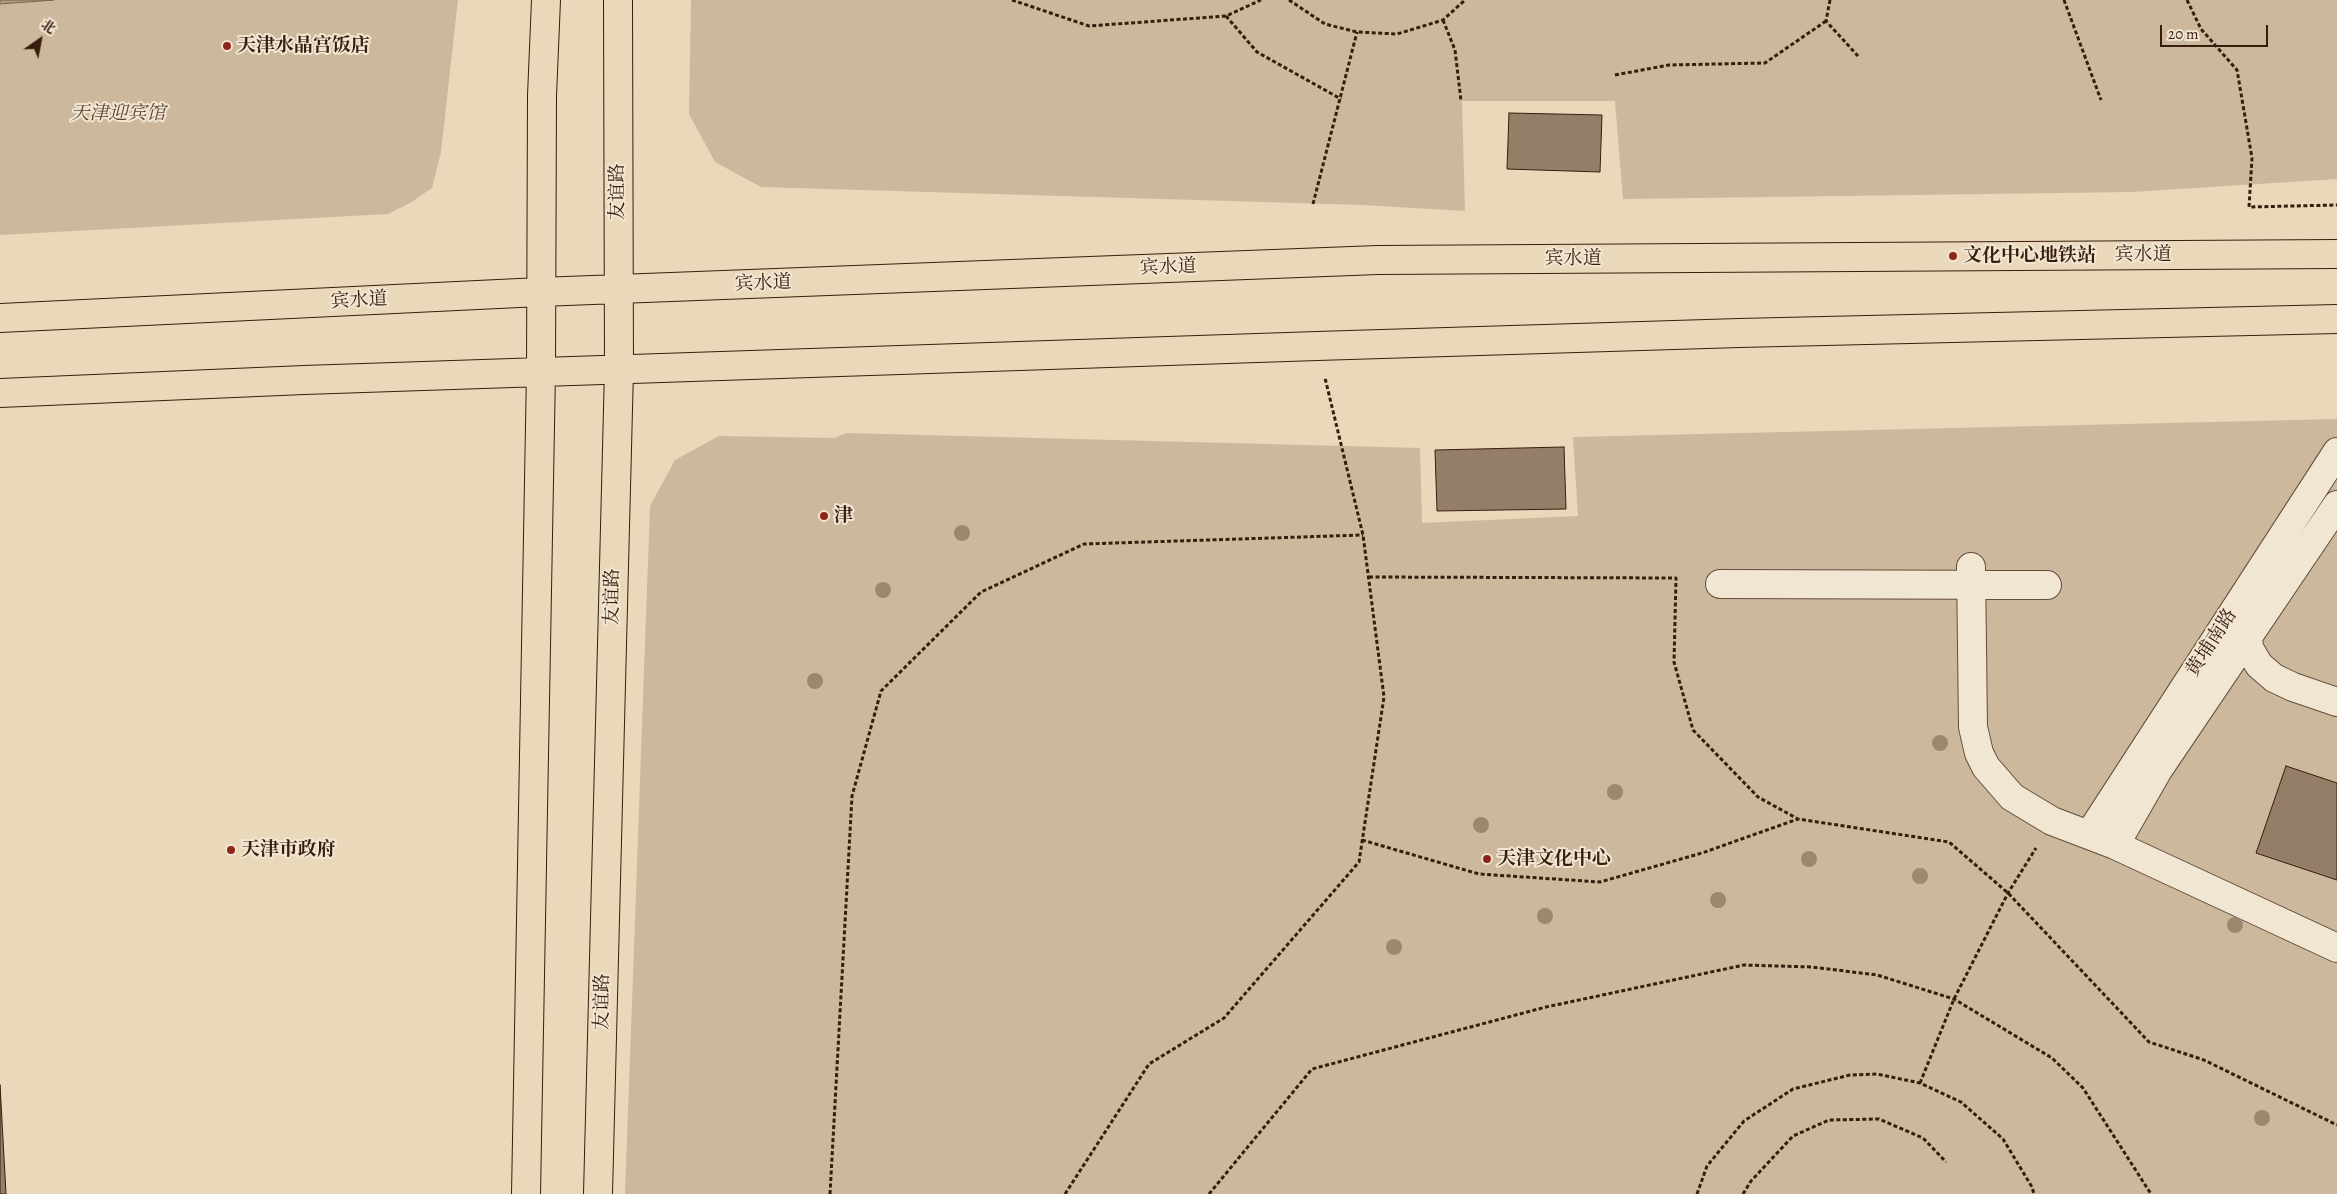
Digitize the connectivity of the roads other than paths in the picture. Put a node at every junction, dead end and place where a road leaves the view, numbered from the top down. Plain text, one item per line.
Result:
1 (546, 0) edge
2 (618, 0) edge
3 (2337, 254) edge
4 (619, 289) junction
5 (540, 292) junction
6 (0, 318) edge
7 (2337, 320) edge
8 (618, 370) junction
9 (541, 371) junction
10 (0, 393) edge
11 (2337, 452) edge
12 (2337, 505) edge
13 (2261, 566) junction
14 (1721, 575) dead end
15 (1981, 576) junction
16 (2046, 576) dead end
17 (2248, 636) junction
18 (2337, 702) edge
19 (2092, 828) junction
20 (2119, 839) junction
21 (2337, 933) edge
22 (2337, 948) edge
23 (526, 1194) edge
24 (598, 1194) edge

1 - 5 main road
2 - 4 main road, 友谊路
3 - 4 main road, 宾水道
4 - 5 main road, 宾水道
4 - 8 main road, 友谊路
5 - 6 main road, 宾水道
5 - 9 main road
7 - 8 main road
8 - 9 main road
8 - 24 main road, 友谊路
9 - 10 main road
9 - 23 main road
11 - 13 street, 黄埔南路
12 - 17 street, 黄埔南路
13 - 17 street
13 - 19 street, 黄埔南路
14 - 15 street
15 - 16 street
15 - 19 street
15 - 19 street
17 - 18 street
17 - 20 street, 黄埔南路
19 - 20 street
20 - 21 street
20 - 22 street

